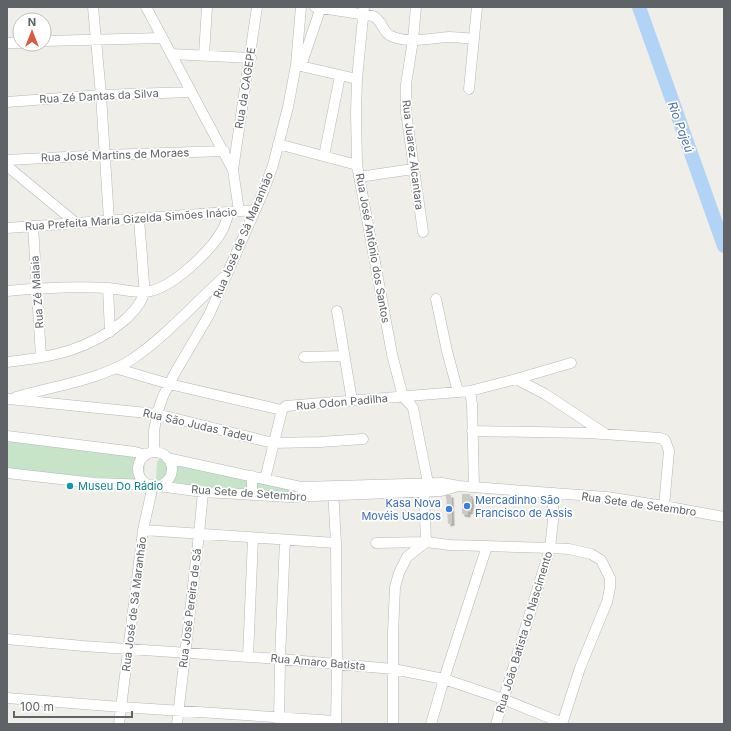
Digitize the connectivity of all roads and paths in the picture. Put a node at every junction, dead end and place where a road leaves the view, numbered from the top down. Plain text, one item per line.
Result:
1 (93, 7) edge
2 (146, 7) edge
3 (207, 7) edge
4 (257, 7) edge
5 (301, 7) edge
6 (319, 7) edge
7 (416, 7) edge
8 (477, 7) edge
9 (364, 11) edge
10 (162, 38) junction
11 (474, 39) junction
12 (96, 40) junction
13 (413, 40) junction
14 (52, 42) edge
15 (171, 54) junction
16 (204, 55) junction
17 (251, 58) junction
18 (299, 65) junction
19 (340, 76) junction
20 (357, 79) junction
21 (469, 89) dead end
22 (191, 92) junction
23 (101, 95) junction
24 (7, 102) edge
25 (278, 144) junction
26 (224, 151) junction
27 (104, 155) junction
28 (324, 156) junction
29 (7, 160) edge
30 (358, 165) junction
31 (7, 166) edge
32 (413, 169) junction
33 (233, 170) junction
34 (359, 177) junction
35 (255, 210) junction
36 (234, 211) junction
37 (139, 218) junction
38 (108, 220) junction
39 (76, 222) junction
40 (33, 226) junction
41 (7, 228) edge
42 (423, 232) dead end
43 (227, 274) junction
44 (36, 288) junction
45 (108, 288) junction
46 (7, 291) edge
47 (144, 292) junction
48 (436, 299) dead end
49 (337, 311) dead end
50 (110, 332) junction
51 (304, 356) dead end
52 (344, 356) junction
53 (41, 357) junction
54 (7, 362) edge
55 (571, 363) dead end
56 (115, 368) junction
57 (516, 379) junction
58 (169, 384) junction
59 (470, 391) junction
60 (458, 392) junction
61 (403, 397) junction
62 (8, 399) edge
63 (352, 401) junction
64 (282, 410) junction
65 (157, 414) junction
66 (472, 431) junction
67 (604, 433) junction
68 (7, 436) edge
69 (363, 439) dead end
70 (273, 443) junction
71 (150, 454) junction
72 (167, 458) junction
73 (7, 473) edge
74 (252, 476) junction
75 (265, 479) junction
76 (153, 485) junction
77 (426, 487) junction
78 (474, 487) junction
79 (333, 491) junction
80 (203, 492) junction
81 (306, 492) junction
82 (553, 493) junction
83 (252, 495) junction
84 (664, 506) junction
85 (724, 517) edge
86 (143, 530) junction
87 (199, 534) junction
88 (253, 538) junction
89 (285, 540) junction
90 (336, 542) junction
91 (426, 542) junction
92 (376, 543) dead end
93 (487, 546) junction
94 (550, 548) junction
95 (7, 639) edge
96 (128, 649) junction
97 (185, 653) junction
98 (248, 657) junction
99 (280, 659) junction
100 (337, 664) junction
101 (393, 669) junction
102 (444, 679) junction
103 (7, 698) edge
104 (503, 699) junction
105 (121, 707) junction
106 (178, 710) junction
107 (279, 720) edge
108 (336, 723) edge
109 (562, 723) edge
110 (119, 724) edge
111 (177, 724) edge
112 (393, 724) edge
113 (430, 724) edge
114 (496, 724) edge

1 - 12 street
2 - 10 street
3 - 16 street
4 - 17 street, Rua da CAGEPE
5 - 18 street, Rua José de Sá Maranhão
6 - 9 street
6 - 18 street
7 - 13 street, Rua Juarez Alcantara
8 - 11 street
9 - 13 street
9 - 20 street, Rua José Antônio dos Santos
10 - 12 street
10 - 15 street
11 - 13 street
11 - 21 street
12 - 14 street
12 - 23 street
13 - 32 street, Rua Juarez Alcantara
15 - 16 street
15 - 22 street
16 - 17 street
17 - 33 street, Rua da CAGEPE
18 - 19 street
18 - 25 street, Rua José de Sá Maranhão
19 - 20 street
19 - 28 street
20 - 30 street, Rua José Antônio dos Santos
22 - 23 street, Rua Zé Dantas da Silva
22 - 26 street
23 - 24 street, Rua Zé Dantas da Silva
23 - 27 street
25 - 28 street
25 - 35 street, Rua José de Sá Maranhão
26 - 27 street, Rua José Martins de Moraes
26 - 33 street
27 - 29 street, Rua José Martins de Moraes
27 - 38 street
28 - 30 street
30 - 34 street, Rua José Antônio dos Santos
31 - 39 street
32 - 34 street
32 - 42 street, Rua Juarez Alcantara
33 - 36 street
34 - 61 street, Rua José Antônio dos Santos
35 - 36 street, Rua Prefeita Maria Gizelda Simões Inácio
35 - 43 street, Rua José de Sá Maranhão
36 - 37 street, Rua Prefeita Maria Gizelda Simões Inácio
36 - 47 street
37 - 38 street, Rua Prefeita Maria Gizelda Simões Inácio
37 - 47 street
38 - 39 street, Rua Prefeita Maria Gizelda Simões Inácio
39 - 40 street, Rua Prefeita Maria Gizelda Simões Inácio
40 - 41 street, Rua Prefeita Maria Gizelda Simões Inácio
40 - 44 street, Rua Zé Malaia
43 - 56 street
43 - 58 street, Rua José de Sá Maranhão
44 - 45 street
44 - 46 street
44 - 53 street, Rua Zé Malaia
45 - 47 street
45 - 50 street
47 - 50 street
48 - 60 street
49 - 52 street
50 - 53 street
51 - 52 street
52 - 63 street
53 - 54 street
55 - 57 street, Rua Odon Padilha
56 - 58 street, Rua Odon Padilha
56 - 62 street
57 - 59 street, Rua Odon Padilha
57 - 67 street
58 - 64 street, Rua Odon Padilha
58 - 65 street, Rua José de Sá Maranhão
59 - 60 street, Rua Odon Padilha
59 - 66 street
60 - 61 street, Rua Odon Padilha
61 - 63 street, Rua Odon Padilha
61 - 77 street, Rua José Antônio dos Santos
62 - 65 street, Rua São Judas Tadeu
63 - 64 street, Rua Odon Padilha
64 - 70 street
65 - 70 street, Rua São Judas Tadeu
65 - 71 street, Rua José de Sá Maranhão
66 - 67 street
66 - 78 street
67 - 84 street
68 - 71 street
69 - 70 street, Rua São Judas Tadeu
70 - 75 street
71 - 72 street
71 - 76 street
72 - 74 street, Rua Sete de Setembro
72 - 76 street
73 - 76 street, Rua Sete de Setembro
74 - 75 street, Rua Sete de Setembro
74 - 83 street
75 - 81 street, Rua Sete de Setembro
76 - 80 street, Rua Sete de Setembro
76 - 86 street, Rua José de Sá Maranhão
77 - 78 street, Rua Sete de Setembro
77 - 79 street, Rua Sete de Setembro
77 - 91 street, Rua José Antônio dos Santos
78 - 82 street, Rua Sete de Setembro
79 - 81 street, Rua Sete de Setembro
79 - 90 street
80 - 83 street, Rua Sete de Setembro
80 - 87 street, Rua José Pereira de Sá
81 - 83 street, Rua Sete de Setembro
82 - 84 street, Rua Sete de Setembro
82 - 94 street, Rua João Batista do Nascimento
84 - 85 street, Rua Sete de Setembro
86 - 87 street
86 - 96 street, Rua José de Sá Maranhão
87 - 88 street
87 - 97 street, Rua José Pereira de Sá
88 - 89 street
88 - 98 street
89 - 90 street
89 - 99 street
90 - 100 street
91 - 92 street
91 - 93 street
91 - 101 street
93 - 94 street
93 - 102 street
94 - 104 street, Rua João Batista do Nascimento
94 - 109 street
95 - 96 street, Rua Amaro Batista
96 - 97 street, Rua Amaro Batista
96 - 105 street, Rua José de Sá Maranhão
97 - 98 street, Rua Amaro Batista
97 - 106 street, Rua José Pereira de Sá
98 - 99 street, Rua Amaro Batista
99 - 100 street, Rua Amaro Batista
99 - 107 street
100 - 101 street, Rua Amaro Batista
100 - 108 street
101 - 102 street, Rua Amaro Batista
101 - 112 street
102 - 104 street, Rua Amaro Batista
102 - 113 street
103 - 105 street
104 - 109 street, Rua Amaro Batista
104 - 114 street, Rua João Batista do Nascimento
105 - 106 street
105 - 110 street, Rua José de Sá Maranhão
106 - 107 street
106 - 111 street, Rua José Pereira de Sá
107 - 108 street

